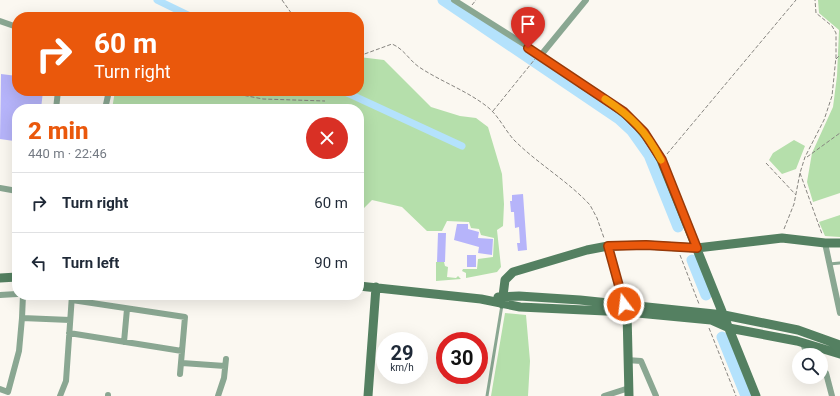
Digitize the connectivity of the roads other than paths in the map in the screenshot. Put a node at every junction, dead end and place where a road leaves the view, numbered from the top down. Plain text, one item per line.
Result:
1 (454, 0) edge
2 (586, 0) edge
3 (0, 21) edge
4 (12, 25) edge
5 (541, 55) junction
6 (580, 82) joint
7 (0, 188) edge
8 (12, 190) edge
9 (825, 243) junction
10 (840, 243) edge
11 (607, 246) junction
12 (697, 248) junction
13 (840, 263) edge
14 (829, 264) junction
15 (12, 277) edge
16 (0, 278) edge
17 (364, 286) edge
18 (376, 287) junction
19 (12, 294) edge
20 (0, 295) edge
21 (23, 300) edge
22 (72, 300) edge
23 (82, 300) edge
24 (503, 300) junction
25 (626, 308) junction
26 (128, 309) junction
27 (840, 313) edge
28 (724, 315) junction
29 (22, 318) junction
30 (70, 320) junction
31 (730, 328) junction
32 (69, 333) junction
33 (124, 342) junction
34 (803, 342) junction
35 (840, 345) edge
36 (805, 348) edge
37 (182, 351) junction
38 (840, 354) edge
39 (226, 359) dead end
40 (627, 360) junction
41 (182, 363) junction
42 (225, 366) junction
43 (180, 374) dead end
44 (828, 381) edge
45 (0, 389) edge
46 (629, 392) edge
47 (60, 396) edge
48 (218, 396) edge
49 (368, 396) edge
50 (487, 396) edge
51 (604, 396) edge
52 (656, 396) edge
53 (756, 396) edge
54 (832, 396) edge

1 - 5 street
2 - 5 street
3 - 4 street
5 - 6 street
6 - 12 street
7 - 8 street
9 - 10 street
9 - 12 street
9 - 14 street
11 - 12 street
11 - 24 street
11 - 25 street
12 - 28 street
13 - 14 lane
14 - 27 street
15 - 16 street
17 - 18 street
18 - 24 street
18 - 49 street
19 - 20 street
21 - 29 street
22 - 30 street
23 - 26 street
24 - 25 street
24 - 50 lane
25 - 28 street
25 - 31 street
25 - 40 street
26 - 33 street
26 - 37 street
28 - 31 street
28 - 35 street
29 - 30 street
29 - 45 street
30 - 32 street
31 - 34 street
31 - 53 street
32 - 33 street
32 - 47 street
33 - 37 street
34 - 36 street
34 - 38 street
37 - 41 street
39 - 42 street
40 - 46 street
40 - 52 street
41 - 42 street
41 - 43 street
42 - 48 street
44 - 54 street
46 - 51 street

